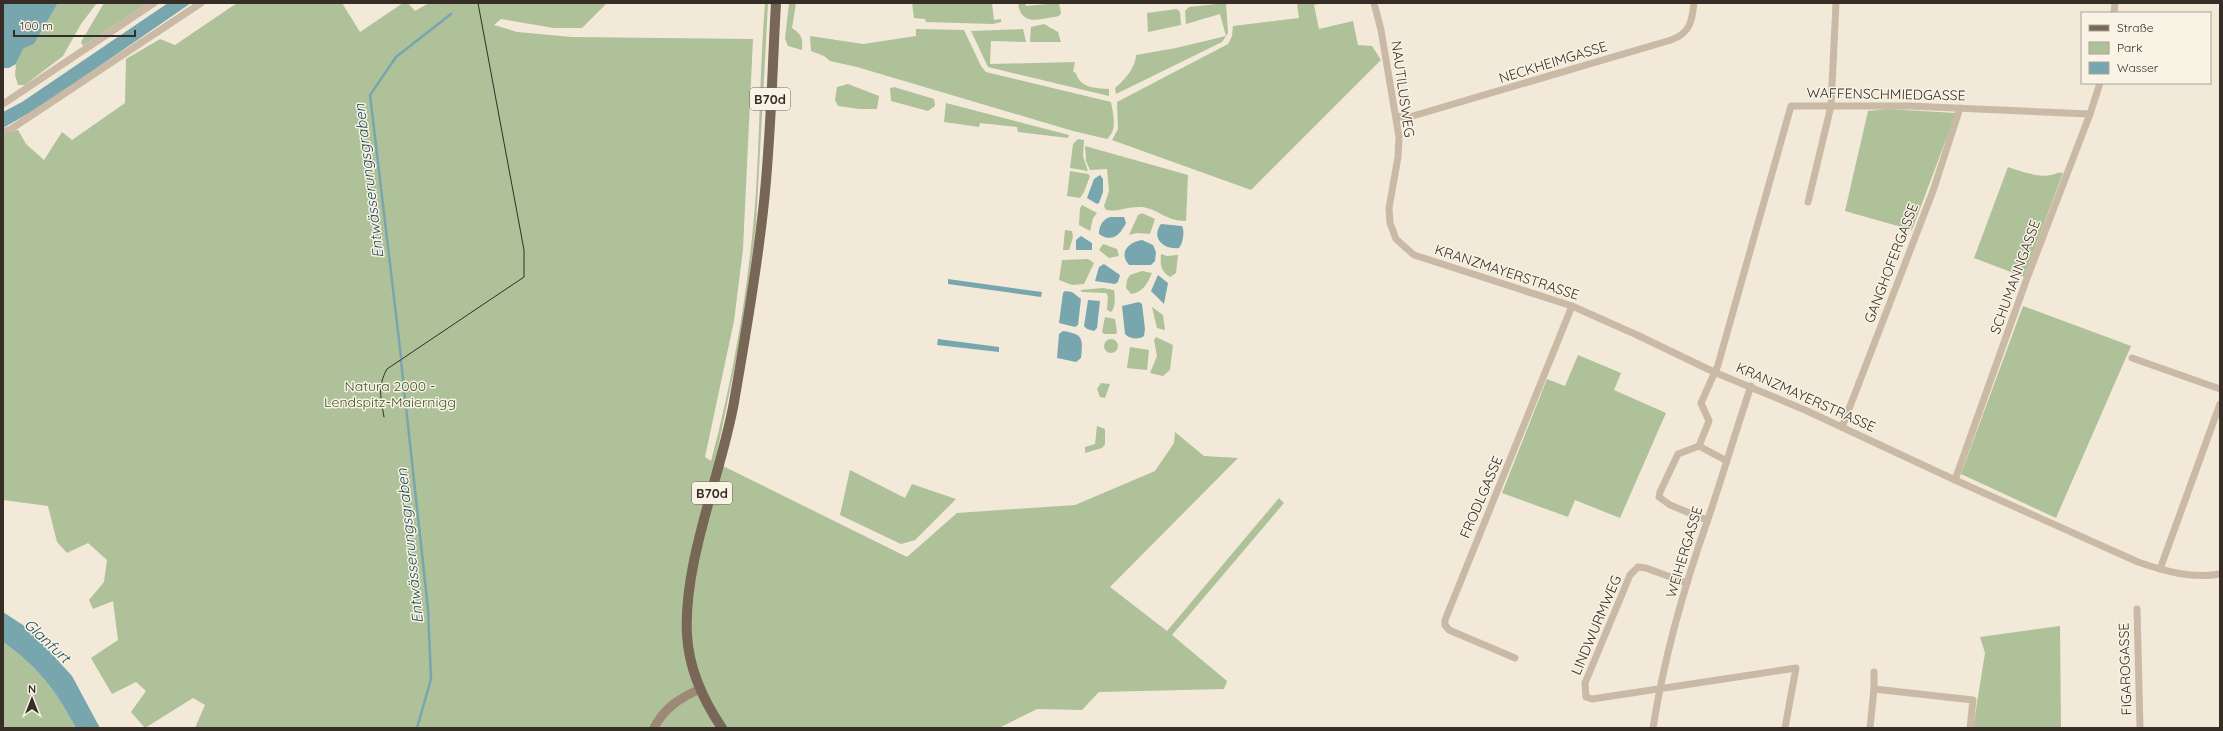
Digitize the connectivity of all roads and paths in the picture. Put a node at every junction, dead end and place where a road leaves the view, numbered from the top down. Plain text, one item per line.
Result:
1 (154, 3) edge
2 (201, 3) edge
3 (776, 3) edge
4 (1374, 3) edge
5 (1694, 3) edge
6 (1836, 3) edge
7 (2100, 84) edge
8 (3, 104) edge
9 (1831, 106) junction
10 (1960, 108) junction
11 (2090, 114) junction
12 (1396, 116) junction
13 (3, 132) edge
14 (1808, 202) dead end
15 (1392, 228) joint
16 (1572, 306) junction
17 (2132, 358) dead end
18 (1714, 372) junction
19 (1751, 386) junction
20 (2220, 389) edge
21 (2220, 404) edge
22 (1842, 427) junction
23 (1699, 446) junction
24 (1725, 460) junction
25 (1955, 480) junction
26 (1708, 520) junction
27 (2160, 569) junction
28 (2220, 574) edge
29 (1686, 583) junction
30 (2137, 609) dead end
31 (1515, 658) dead end
32 (1874, 672) dead end
33 (700, 689) junction
34 (1874, 689) junction
35 (1659, 690) junction
36 (654, 728) edge
37 (722, 728) edge
38 (1653, 728) edge
39 (1785, 728) edge
40 (1870, 728) edge
41 (1970, 728) edge
42 (2140, 728) edge

1 - 8 street
2 - 13 street
3 - 33 main road, B70d
4 - 12 street, NAUTILUSWEG
5 - 12 street, NECKHEIMGASSE
6 - 9 street
7 - 11 street, SCHUMANNGASSE
9 - 10 street, WAFFENSCHMIEDGASSE
9 - 14 street
9 - 18 street, WAFFENSCHMIEDGASSE
10 - 11 street, WAFFENSCHMIEDGASSE
10 - 22 street, GANGHOFERGASSE
11 - 25 street, SCHUMANNGASSE
12 - 15 street, NAUTILUSWEG
15 - 16 street, KRANZMAYERSTRASSE
16 - 18 street, KRANZMAYERSTRASSE
16 - 31 street, FRODLGASSE
17 - 20 street
18 - 19 street, KRANZMAYERSTRASSE
18 - 23 street
19 - 22 street, KRANZMAYERSTRASSE
19 - 24 street, WEIHERGASSE
21 - 27 street
22 - 25 street, KRANZMAYERSTRASSE
23 - 24 street
23 - 26 street
24 - 26 street, WEIHERGASSE
25 - 27 street, KRANZMAYERSTRASSE
26 - 29 street, WEIHERGASSE
27 - 28 street, KRANZMAYERSTRASSE
29 - 35 street, WEIHERGASSE
29 - 35 street, LINDWURMWEG
30 - 42 street, FIGAROGASSE
32 - 34 street
33 - 36 main road
33 - 37 main road, B70d
34 - 40 street
34 - 41 street
35 - 38 street, WEIHERGASSE
35 - 39 street

